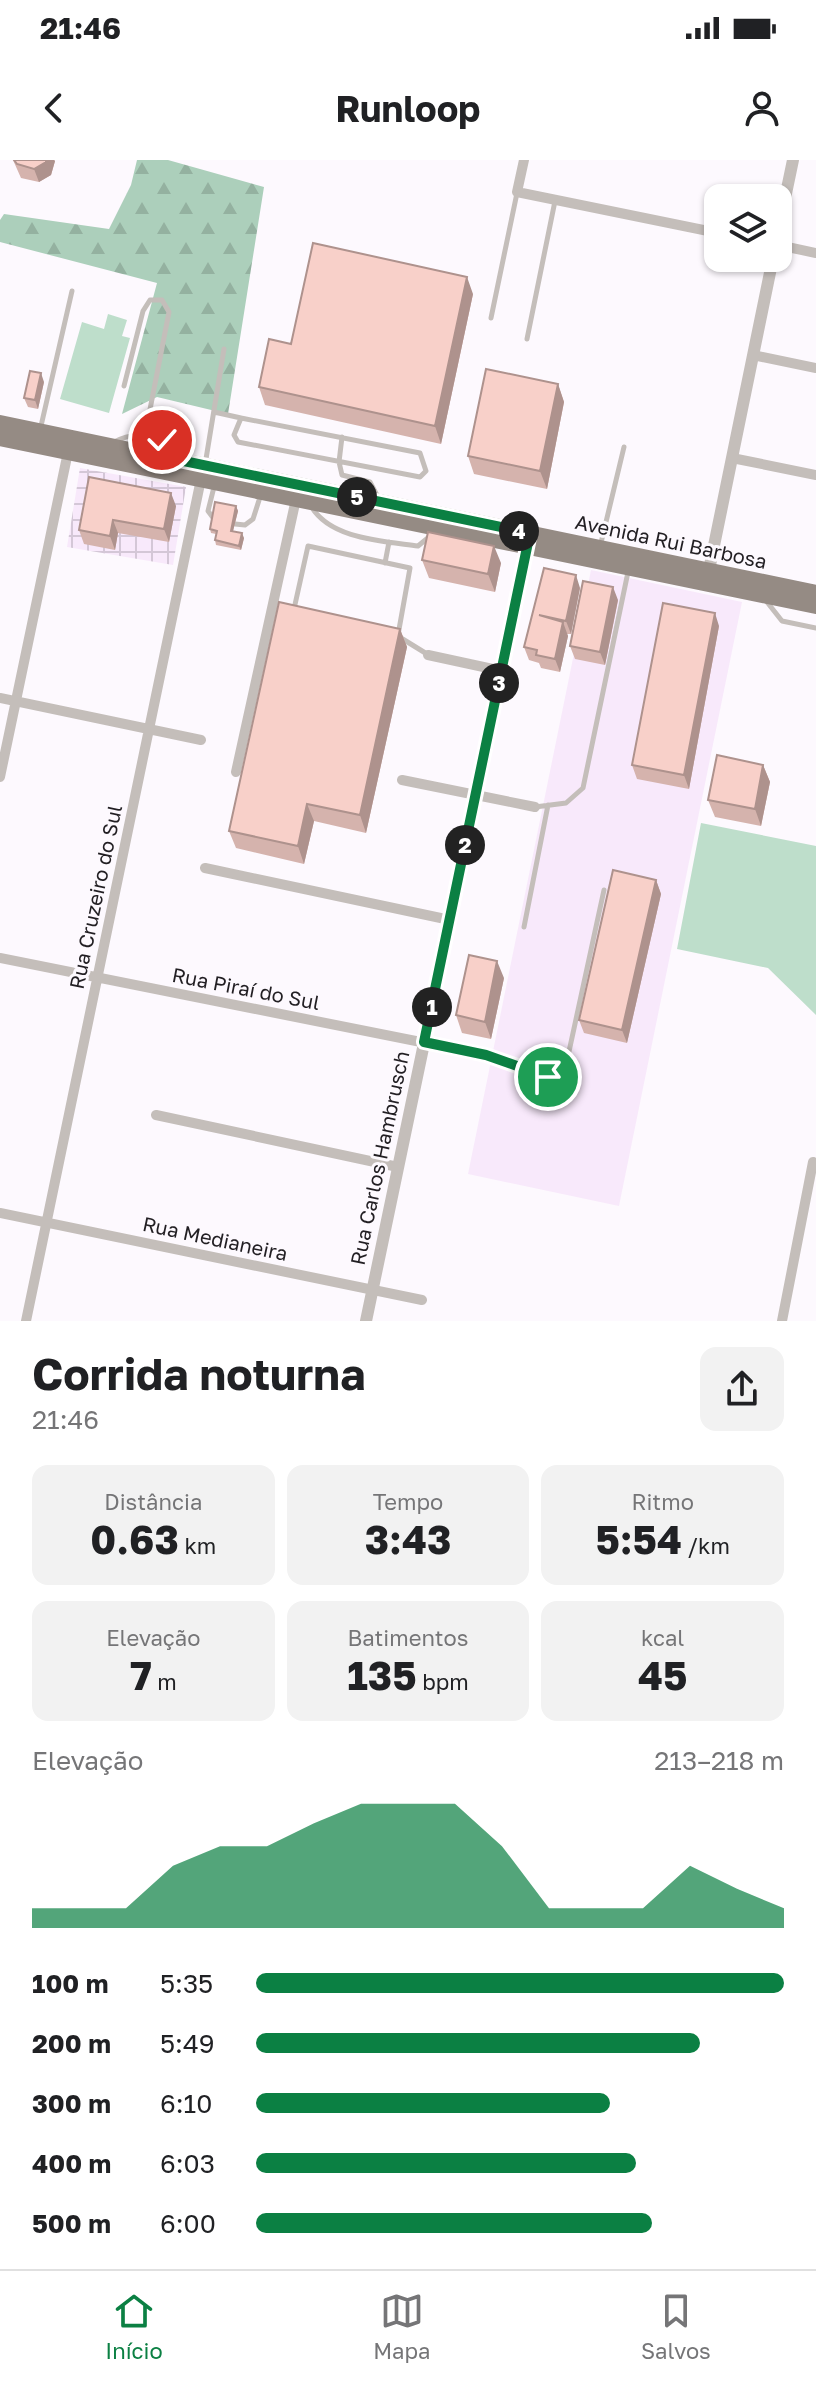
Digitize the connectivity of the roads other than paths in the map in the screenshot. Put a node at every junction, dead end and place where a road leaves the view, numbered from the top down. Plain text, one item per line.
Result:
1 (524, 160) edge
2 (793, 160) edge
3 (788, 184) edge
4 (517, 192) junction
5 (555, 200) junction
6 (704, 230) edge
7 (792, 248) edge
8 (816, 253) edge
9 (770, 272) edge
10 (72, 291) dead end
11 (491, 318) dead end
12 (527, 339) dead end
13 (224, 349) dead end
14 (753, 355) junction
15 (816, 368) edge
16 (124, 386) dead end
17 (214, 412) junction
18 (241, 418) junction
19 (0, 423) edge
20 (39, 431) junction
21 (145, 435) junction
22 (342, 437) junction
23 (0, 438) edge
24 (107, 445) junction
25 (624, 447) dead end
26 (68, 452) junction
27 (732, 458) junction
28 (179, 460) junction
29 (339, 462) junction
30 (816, 475) edge
31 (207, 476) junction
32 (261, 492) junction
33 (302, 500) junction
34 (379, 502) junction
35 (214, 519) edge
36 (235, 524) edge
37 (441, 529) junction
38 (529, 540) junction
39 (389, 542) junction
40 (600, 548) junction
41 (385, 563) junction
42 (629, 567) junction
43 (709, 570) junction
44 (816, 593) edge
45 (762, 595) junction
46 (816, 606) edge
47 (292, 615) edge
48 (816, 628) edge
49 (385, 634) edge
50 (398, 636) junction
51 (428, 655) joint
52 (502, 671) junction
53 (0, 698) edge
54 (16, 701) junction
55 (149, 729) junction
56 (201, 740) dead end
57 (236, 772) dead end
58 (0, 777) edge
59 (402, 780) dead end
60 (476, 795) junction
61 (548, 805) junction
62 (535, 807) joint
63 (205, 868) dead end
64 (604, 890) dead end
65 (450, 920) junction
66 (524, 927) dead end
67 (0, 958) edge
68 (97, 977) junction
69 (424, 1042) junction
70 (486, 1055) joint
71 (156, 1115) dead end
72 (813, 1162) dead end
73 (398, 1167) junction
74 (0, 1213) edge
75 (46, 1222) junction
76 (373, 1290) junction
77 (422, 1300) dead end
78 (26, 1321) edge
79 (366, 1321) edge
80 (782, 1321) edge

1 - 4 street
2 - 3 street
4 - 5 street
4 - 11 lane
5 - 6 street
5 - 12 lane
7 - 8 street
9 - 14 street
10 - 20 lane
13 - 17 lane
14 - 15 street
14 - 27 street
16 - 21 lane
17 - 18 lane
17 - 31 lane
18 - 22 lane
18 - 29 lane
19 - 20 main road, Avenida Rui Barbosa
20 - 24 main road, Avenida Rui Barbosa
21 - 24 lane
21 - 28 lane
22 - 29 lane
22 - 29 lane
23 - 26 main road, Avenida Rui Barbosa
24 - 28 main road, Avenida Rui Barbosa
25 - 40 lane
26 - 31 main road, Avenida Rui Barbosa
26 - 54 street
27 - 30 street
27 - 43 street
28 - 31 main road, Avenida Rui Barbosa
29 - 34 lane
31 - 32 main road, Avenida Rui Barbosa
31 - 34 main road, Avenida Rui Barbosa
31 - 35 lane
31 - 55 street, Rua Cruzeiro do Sul
32 - 33 main road, Avenida Rui Barbosa
32 - 36 lane
33 - 37 main road, Avenida Rui Barbosa
33 - 39 lane
33 - 57 street
34 - 38 main road, Avenida Rui Barbosa
37 - 38 main road, Avenida Rui Barbosa
37 - 39 lane
38 - 40 main road, Avenida Rui Barbosa
38 - 42 main road, Avenida Rui Barbosa
38 - 52 street, Rua Carlos Hambrusch
39 - 41 lane
40 - 43 main road, Avenida Rui Barbosa
41 - 47 lane
41 - 50 lane
42 - 45 main road, Avenida Rui Barbosa
42 - 61 lane
43 - 44 main road, Avenida Rui Barbosa
45 - 46 main road, Avenida Rui Barbosa
45 - 48 lane
49 - 50 lane
50 - 51 lane
51 - 52 street
52 - 60 street, Rua Carlos Hambrusch
53 - 54 street
54 - 55 street
54 - 58 street
55 - 56 street
55 - 68 street, Rua Cruzeiro do Sul
59 - 60 street
60 - 62 street
60 - 65 street, Rua Carlos Hambrusch
61 - 62 lane
61 - 66 lane
63 - 65 street
64 - 70 lane
65 - 69 street, Rua Carlos Hambrusch
67 - 68 street, Rua Piraí do Sul
68 - 69 street, Rua Piraí do Sul
68 - 75 street, Rua Cruzeiro do Sul
69 - 70 street, Rua Piraí do Sul
69 - 73 street, Rua Carlos Hambrusch
71 - 73 street
72 - 80 street
73 - 76 street, Rua Carlos Hambrusch
74 - 75 street, Rua Medianeira
75 - 76 street, Rua Medianeira
75 - 78 street, Rua Cruzeiro do Sul
76 - 77 street, Rua Medianeira
76 - 79 street, Rua Carlos Hambrusch

